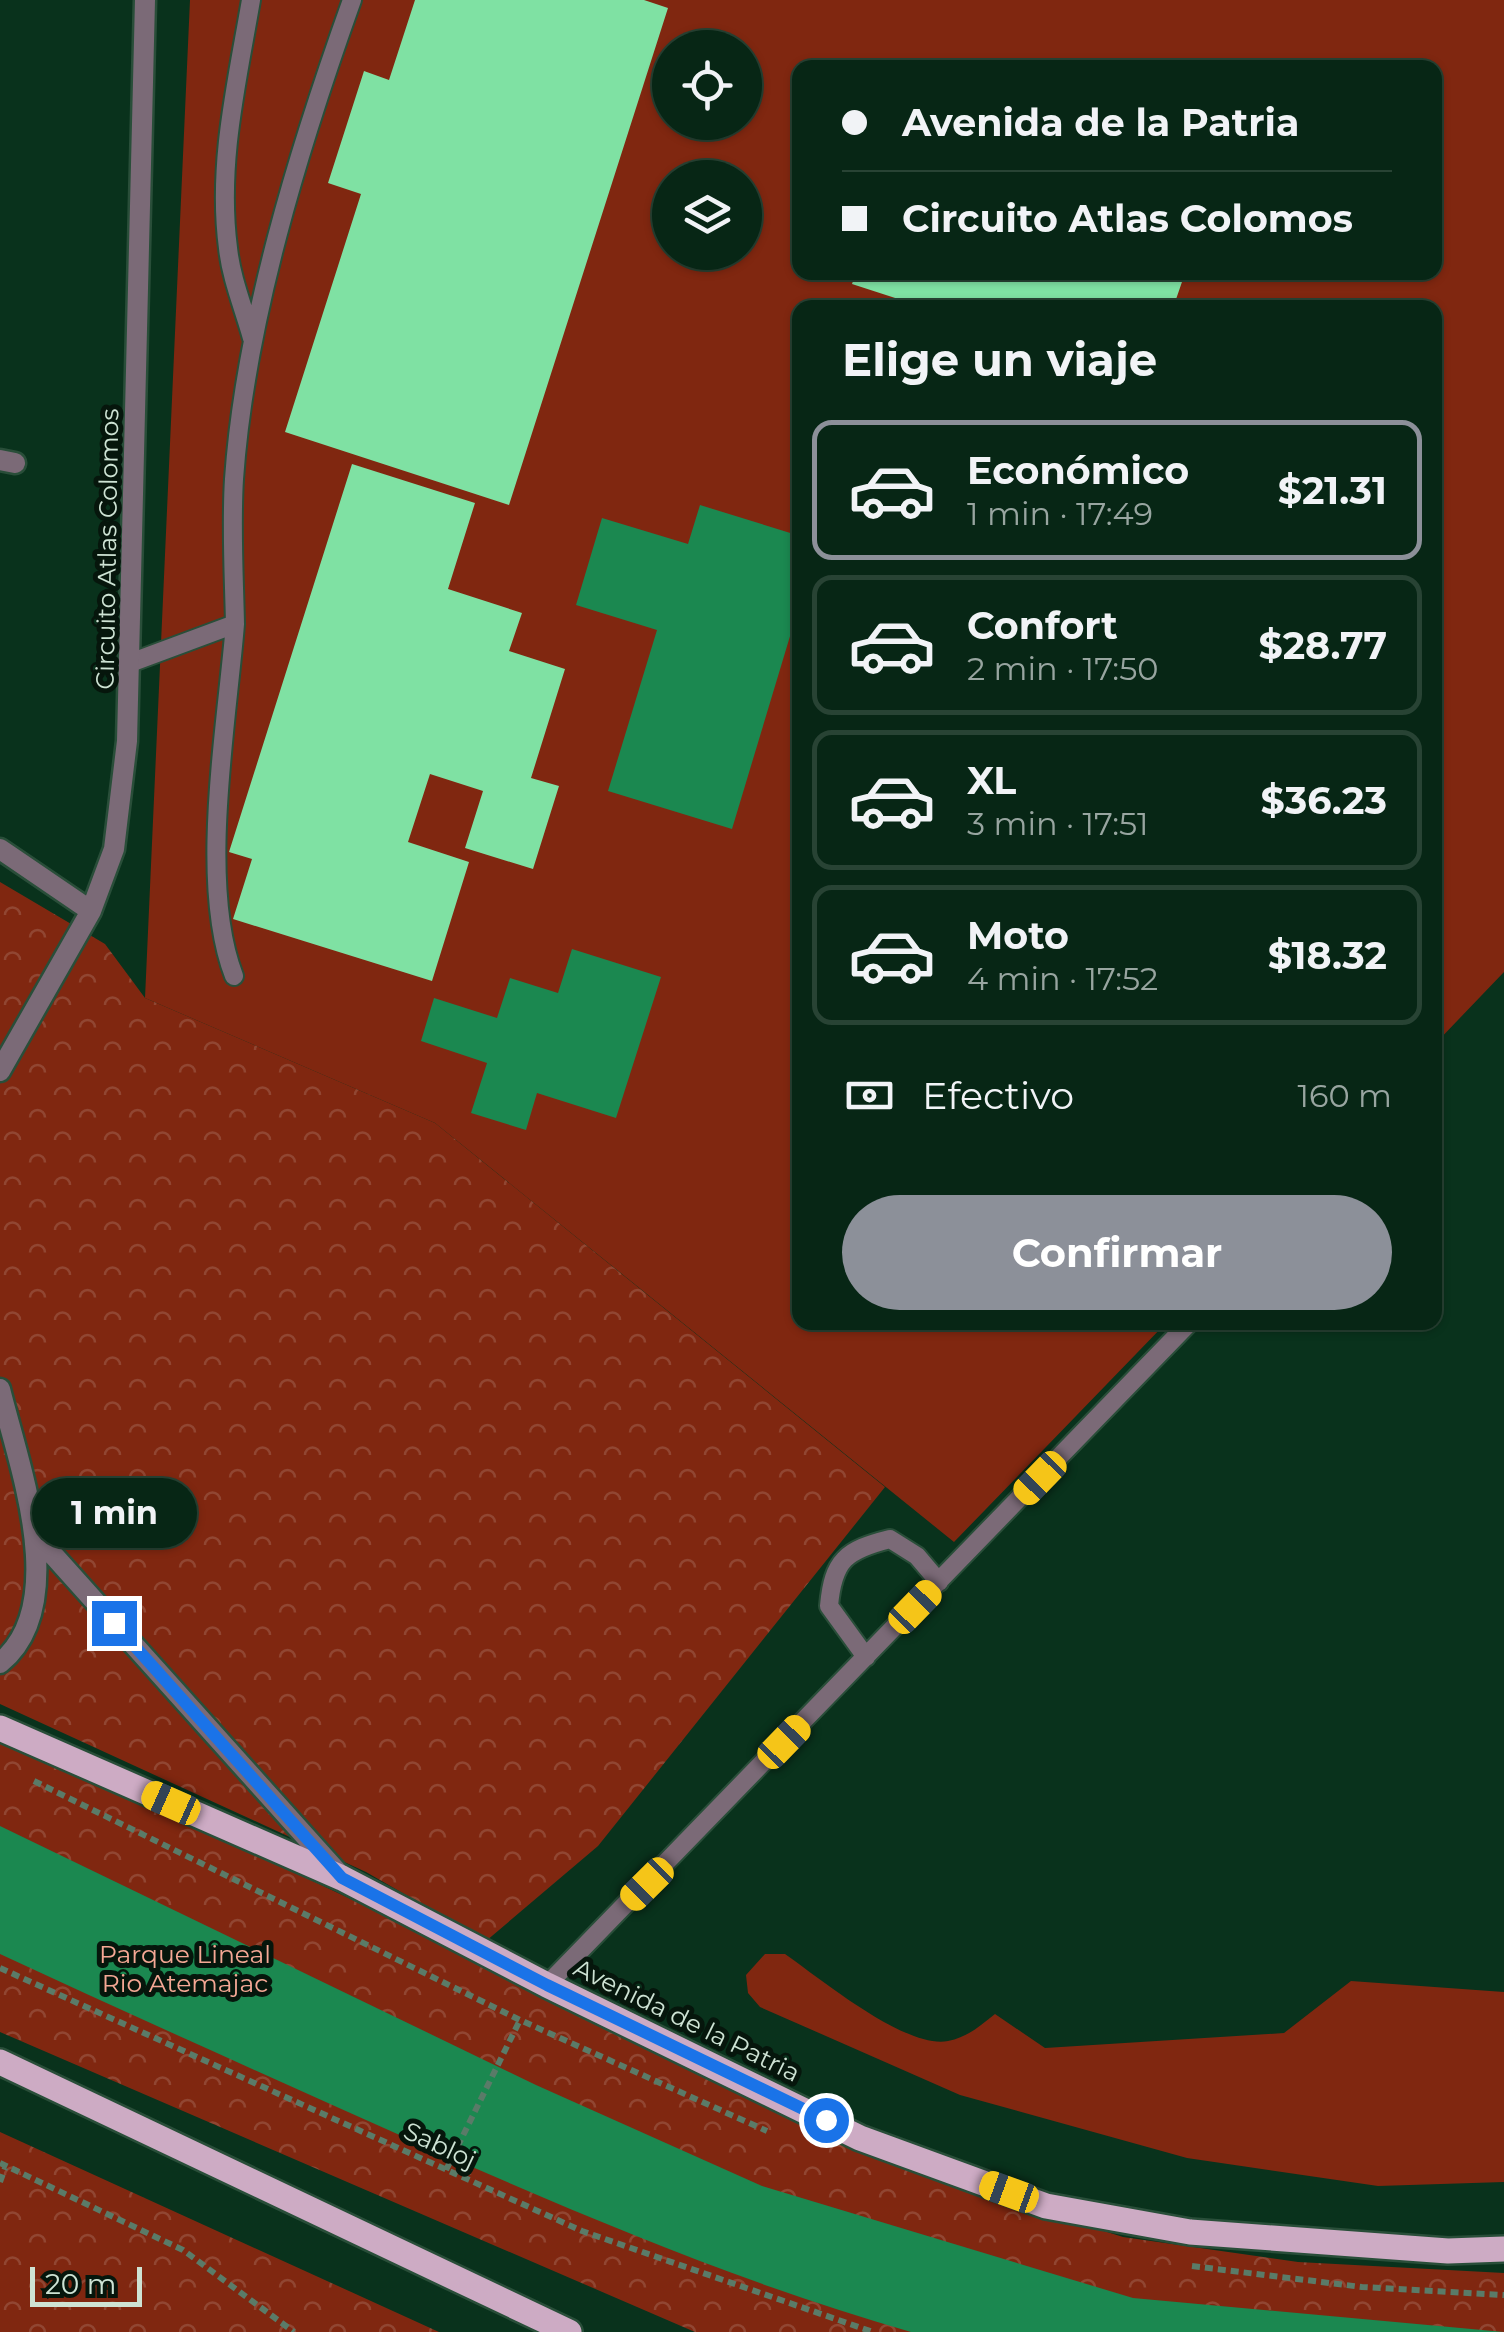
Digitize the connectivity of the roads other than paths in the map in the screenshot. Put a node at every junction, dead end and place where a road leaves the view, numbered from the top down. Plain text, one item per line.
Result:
1 (145, 0) edge
2 (250, 0) edge
3 (352, 0) edge
4 (252, 338) junction
5 (235, 624) junction
6 (130, 664) junction
7 (0, 849) edge
8 (91, 910) junction
9 (234, 976) dead end
10 (0, 1071) edge
11 (1182, 1330) edge
12 (0, 1389) edge
13 (38, 1538) junction
14 (939, 1582) junction
15 (866, 1656) junction
16 (0, 1663) edge
17 (0, 1728) edge
18 (342, 1878) junction
19 (547, 1985) junction
20 (0, 2062) edge
21 (1504, 2250) edge
22 (569, 2332) edge

1 - 6 street, Circuito Atlas Colomos
2 - 4 lane
3 - 4 lane
4 - 5 lane
5 - 6 lane
5 - 9 lane
6 - 8 street, Circuito Atlas Colomos
7 - 8 street
8 - 10 street, Circuito Atlas Colomos
11 - 14 lane
12 - 13 street
13 - 16 street
13 - 18 street
14 - 15 lane
14 - 15 lane
15 - 19 lane
17 - 18 main road, Avenida de la Patria
18 - 19 main road, Avenida de la Patria
19 - 21 main road, Avenida de la Patria
20 - 22 main road

